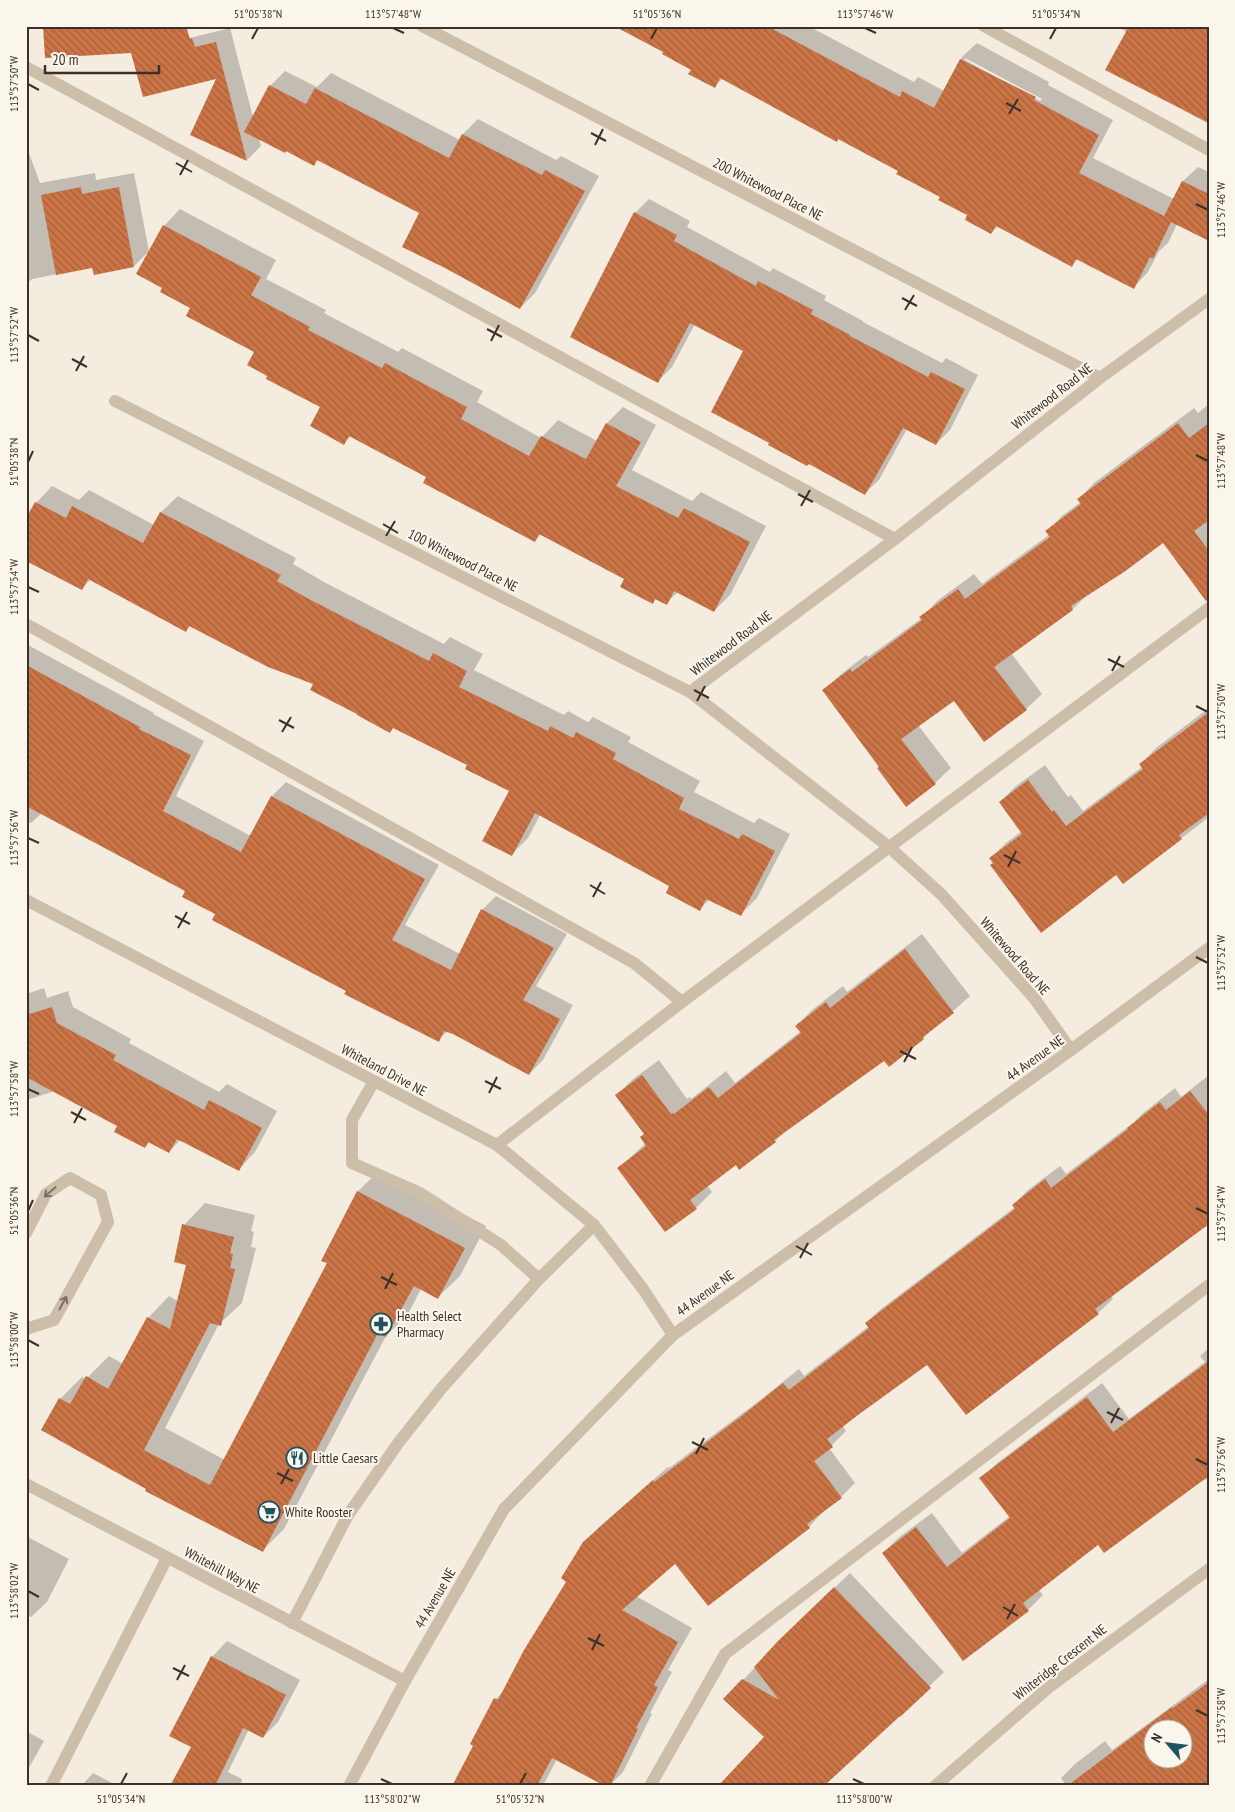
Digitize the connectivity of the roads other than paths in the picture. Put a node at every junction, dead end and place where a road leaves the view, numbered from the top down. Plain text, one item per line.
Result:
1 (422, 26) edge
2 (984, 26) edge
3 (26, 67) edge
4 (1209, 150) edge
5 (1209, 299) edge
6 (1100, 378) junction
7 (115, 401) dead end
8 (895, 540) junction
9 (1209, 608) edge
10 (26, 624) edge
11 (690, 692) junction
12 (889, 847) junction
13 (26, 900) edge
14 (1209, 948) edge
15 (682, 1002) junction
16 (1071, 1050) junction
17 (374, 1082) junction
18 (497, 1145) junction
19 (594, 1225) junction
20 (26, 1233) edge
21 (539, 1279) junction
22 (1209, 1284) edge
23 (26, 1329) edge
24 (673, 1335) junction
25 (26, 1484) edge
26 (167, 1558) junction
27 (1209, 1569) edge
28 (292, 1623) junction
29 (404, 1681) junction
30 (51, 1786) edge
31 (349, 1786) edge
32 (650, 1786) edge
33 (935, 1786) edge

1 - 6 street, 200 Whitewood Place NE
2 - 4 street
3 - 8 street
5 - 6 street, Whitewood Road NE
6 - 8 street, Whitewood Road NE
7 - 11 street, 100 Whitewood Place NE
8 - 11 street, Whitewood Road NE
9 - 12 street
10 - 15 street
11 - 12 street, Whitewood Road NE
12 - 15 street
12 - 16 street, Whitewood Road NE
13 - 17 street, Whiteland Drive NE
14 - 16 street, 44 Avenue NE
15 - 18 street
16 - 24 street, 44 Avenue NE
17 - 18 street, Whiteland Drive NE
17 - 21 street
18 - 19 street, Whiteland Drive NE
19 - 21 street
19 - 24 street, Whiteland Drive NE
23 -> 20 street
21 - 28 street
22 - 32 street
24 - 29 street, 44 Avenue NE
25 - 26 street, Whitehill Way NE
26 - 28 street, Whitehill Way NE
26 - 30 street
27 - 33 street, Whiteridge Crescent NE
28 - 29 street, Whitehill Way NE
29 - 31 street, 44 Avenue NE

